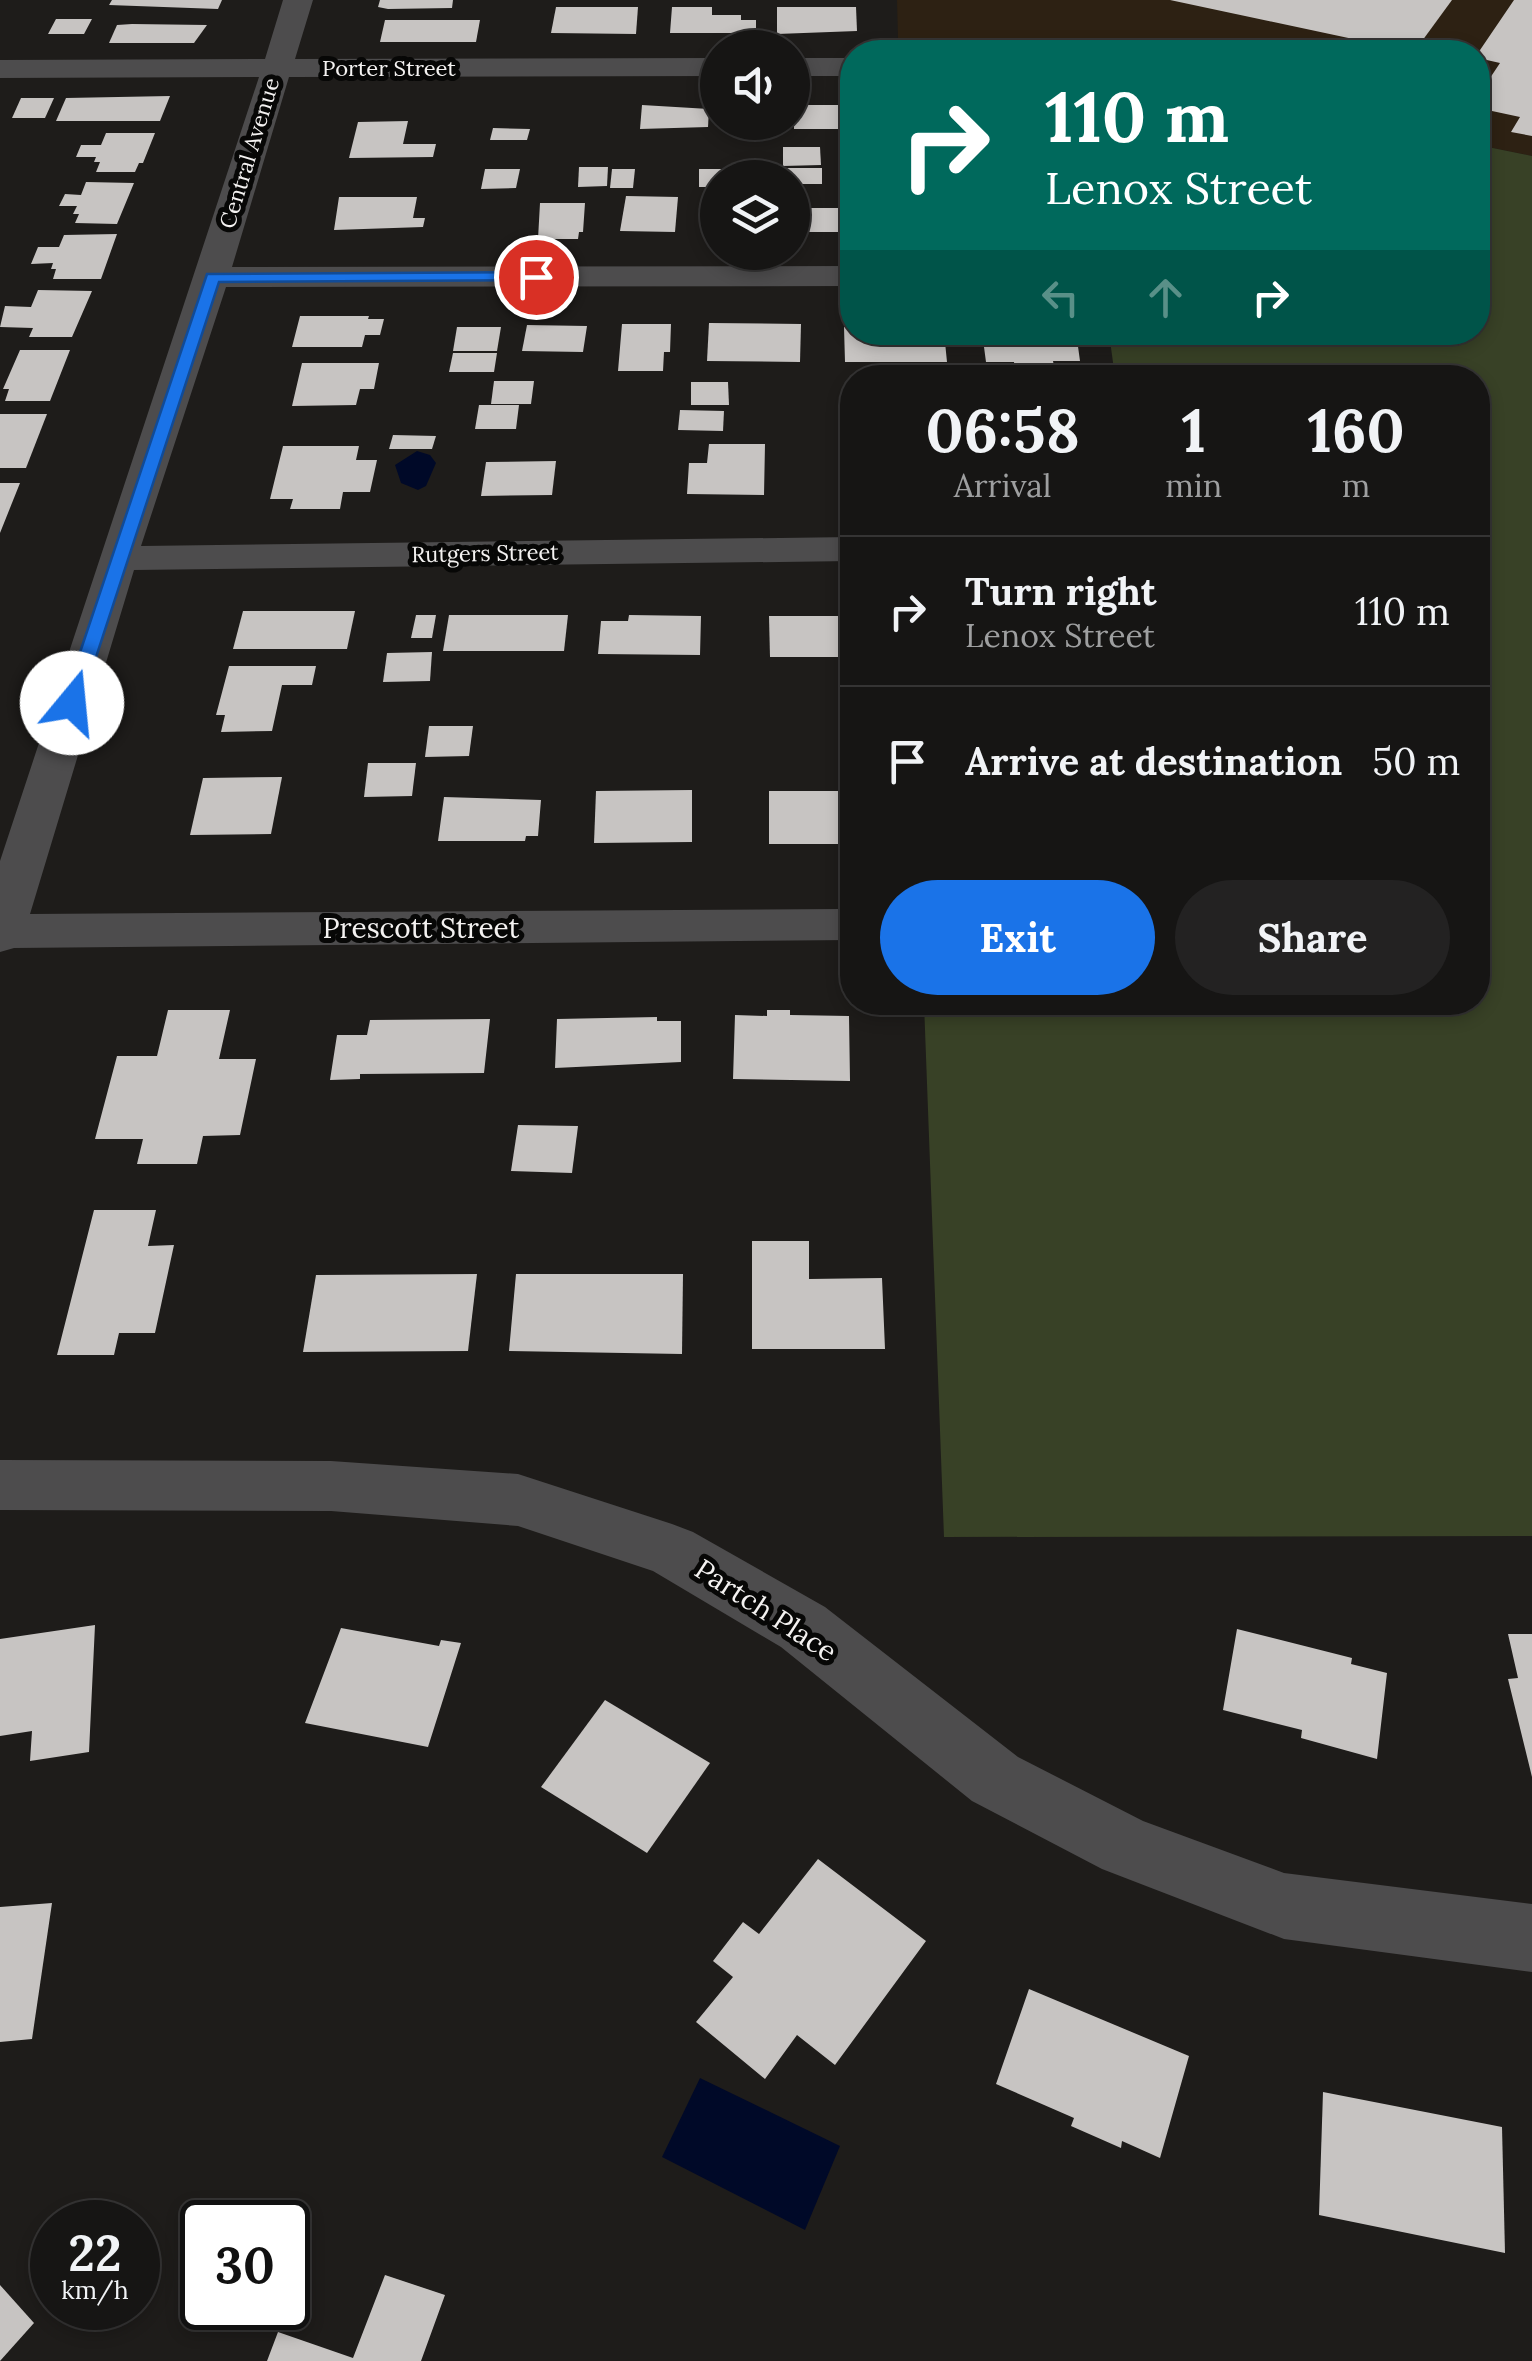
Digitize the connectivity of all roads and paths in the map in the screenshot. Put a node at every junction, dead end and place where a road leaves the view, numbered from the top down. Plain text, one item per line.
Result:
1 (298, 0) edge
2 (700, 67) edge
3 (810, 67) edge
4 (840, 67) edge
5 (274, 68) junction
6 (0, 69) edge
7 (840, 276) edge
8 (212, 277) junction
9 (840, 548) edge
10 (117, 558) junction
11 (840, 926) edge
12 (0, 932) edge
13 (0, 1485) edge
14 (1532, 1938) edge

1 - 5 street, Central Avenue
2 - 5 street, Porter Street
3 - 4 street
5 - 6 street, Porter Street
5 - 8 street, Central Avenue
7 - 8 street
8 - 10 street, Central Avenue
9 - 10 street, Rutgers Street
10 - 12 street, Central Avenue
11 - 12 street, Prescott Street
13 - 14 street, Partch Place

